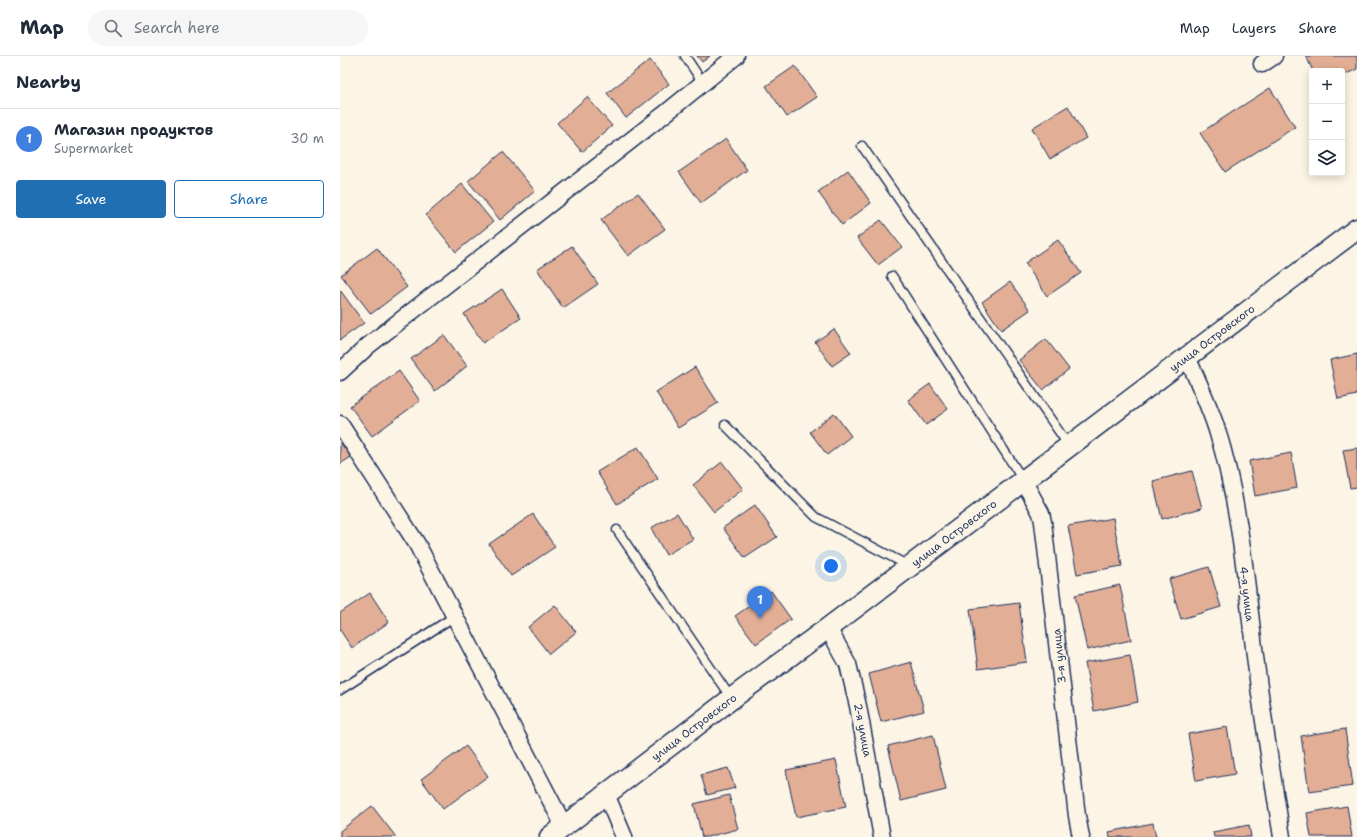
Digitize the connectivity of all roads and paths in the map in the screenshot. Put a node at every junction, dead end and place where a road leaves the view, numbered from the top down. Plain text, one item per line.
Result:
1 (685, 56) edge
2 (736, 56) edge
3 (703, 83) junction
4 (862, 146) dead end
5 (1357, 229) edge
6 (892, 276) dead end
7 (1188, 356) junction
8 (340, 372) edge
9 (340, 424) edge
10 (725, 425) dead end
11 (1069, 446) junction
12 (1023, 480) junction
13 (617, 530) dead end
14 (910, 567) junction
15 (455, 616) junction
16 (828, 628) junction
17 (340, 690) edge
18 (731, 699) junction
19 (606, 794) junction
20 (557, 832) edge
21 (624, 837) edge
22 (882, 837) edge
23 (1081, 837) edge
24 (1282, 837) edge

1 - 3 lane
2 - 3 street
3 - 8 street
4 - 11 lane
5 - 7 street, улица Островского
6 - 12 lane
7 - 11 street, улица Островского
7 - 24 street, 4-я улица
9 - 15 street
10 - 14 lane
11 - 12 street, улица Островского
12 - 14 street, улица Островского
12 - 23 street, 3-я улица
13 - 18 lane
14 - 16 street, улица Островского
15 - 17 lane
15 - 20 street
16 - 18 street, улица Островского
16 - 22 street, 2-я улица
18 - 19 street, улица Островского
19 - 20 street, улица Островского
19 - 21 street

